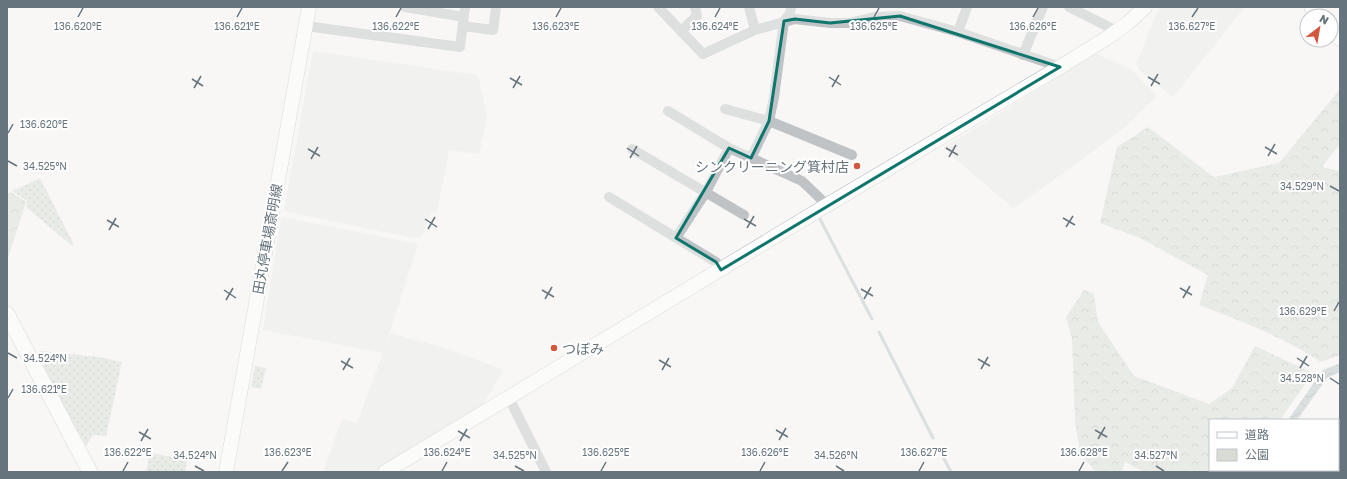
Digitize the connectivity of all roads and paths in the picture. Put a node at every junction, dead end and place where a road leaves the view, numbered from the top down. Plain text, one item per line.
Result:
1 (309, 7) edge
2 (408, 7) edge
3 (496, 7) edge
4 (658, 7) edge
5 (695, 7) edge
6 (749, 7) edge
7 (791, 7) edge
8 (966, 7) edge
9 (1043, 7) edge
10 (1069, 7) edge
11 (1146, 7) edge
12 (901, 12) edge
13 (464, 17) edge
14 (784, 21) junction
15 (306, 26) junction
16 (755, 30) junction
17 (681, 31) junction
18 (1117, 31) junction
19 (958, 32) junction
20 (1023, 55) junction
21 (1060, 67) junction
22 (724, 109) dead end
23 (668, 111) dead end
24 (769, 121) junction
25 (730, 148) junction
26 (632, 149) dead end
27 (852, 155) dead end
28 (751, 158) junction
29 (706, 192) junction
30 (609, 197) dead end
31 (827, 205) junction
32 (744, 215) dead end
33 (676, 238) junction
34 (721, 270) junction
35 (7, 314) edge
36 (509, 398) junction
37 (90, 472) edge
38 (226, 472) edge
39 (385, 472) edge
40 (546, 472) edge

1 - 15 street, 田丸停車場斎明線
2 - 13 street
3 - 13 street
4 - 17 street
5 - 17 street
6 - 16 street
7 - 14 street
8 - 19 street
9 - 20 street
10 - 18 street
11 - 18 street
12 - 14 street
12 - 19 street
13 - 15 street
14 - 16 street
14 - 24 street
15 - 38 street, 田丸停車場斎明線
16 - 17 street
18 - 21 street
19 - 20 street
20 - 21 street
21 - 31 street
22 - 24 street
23 - 25 street
24 - 27 street
24 - 28 street
25 - 28 street
25 - 29 street
26 - 29 street
28 - 31 street
29 - 32 street
29 - 33 street
30 - 33 street
31 - 34 street
33 - 34 street
34 - 36 street
35 - 37 main road
36 - 39 street
36 - 40 street

